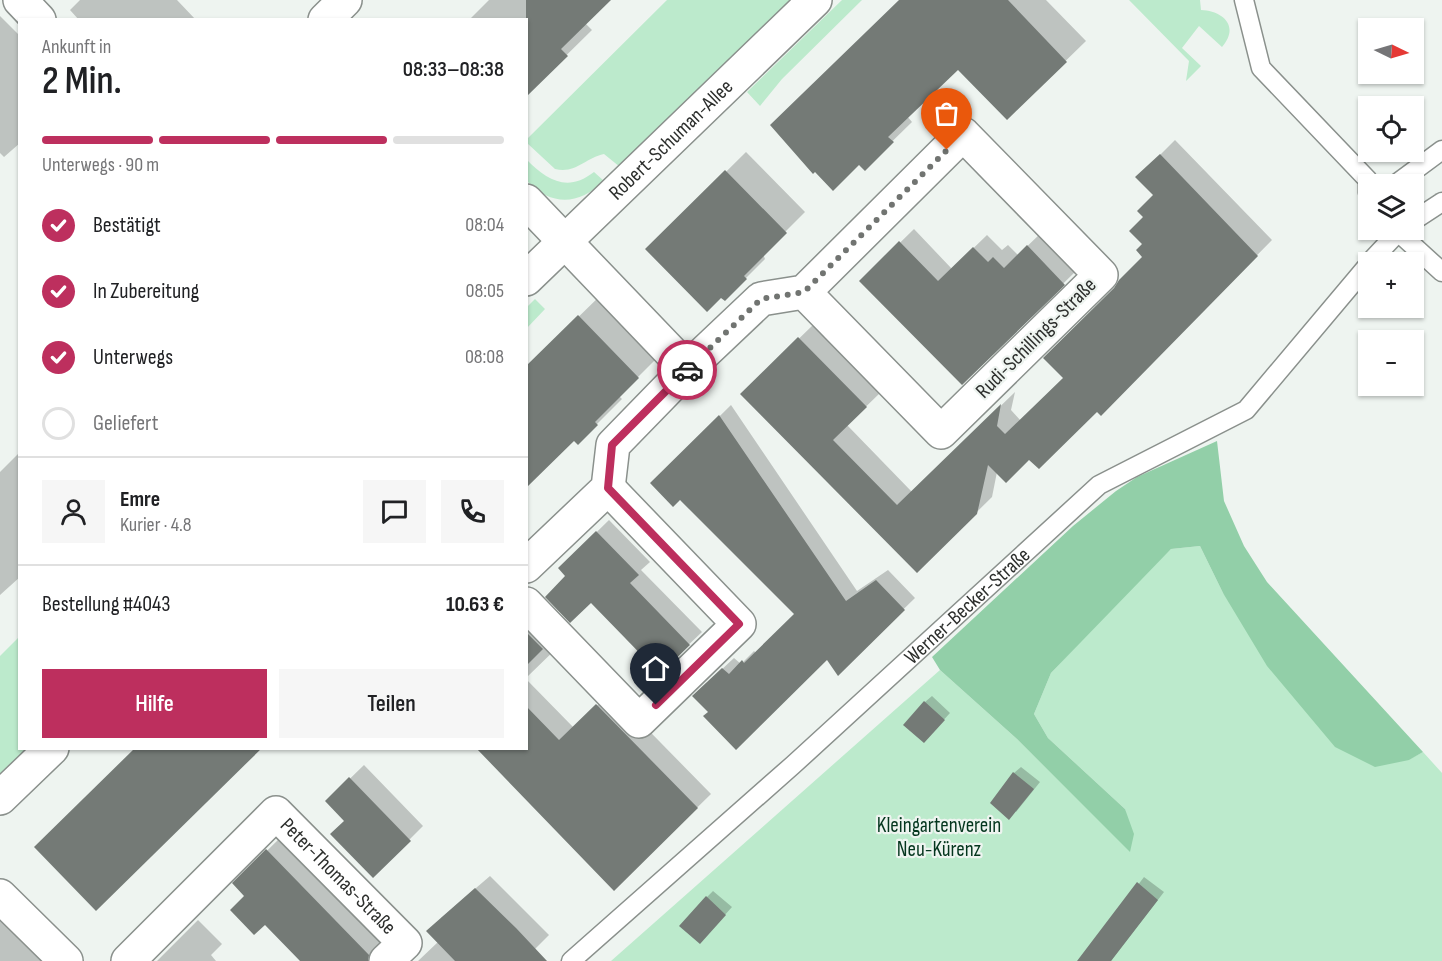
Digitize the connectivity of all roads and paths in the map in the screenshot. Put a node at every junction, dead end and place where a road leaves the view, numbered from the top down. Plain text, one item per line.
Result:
1 (20, 0) edge
2 (815, 0) edge
3 (1244, 0) edge
4 (37, 18) edge
5 (1442, 150) edge
6 (1362, 174) edge
7 (1410, 174) edge
8 (1442, 202) edge
9 (528, 203) edge
10 (1424, 214) edge
11 (564, 240) junction
12 (1392, 240) edge
13 (1415, 240) edge
14 (1380, 252) edge
15 (1442, 272) edge
16 (528, 277) edge
17 (1358, 277) edge
18 (804, 292) junction
19 (687, 369) junction
20 (608, 488) junction
21 (528, 564) edge
22 (528, 606) edge
23 (50, 750) edge
24 (0, 798) edge
25 (0, 896) edge
26 (66, 961) edge
27 (128, 961) edge
28 (386, 961) edge
29 (571, 961) edge

1 - 4 street
2 - 11 street, Robert-Schuman-Allee
3 - 6 lane
5 - 7 lane
8 - 10 lane, Werner-Becker-Straße
9 - 11 street
11 - 16 street, Robert-Schuman-Allee
11 - 19 street
12 - 14 lane, Werner-Becker-Straße
13 - 15 lane
17 - 29 lane, Werner-Becker-Straße
18 - 18 street, Rudi-Schillings-Straße
18 - 19 street
19 - 20 street
20 - 21 street
20 - 22 street
23 - 24 street
25 - 26 street
27 - 28 street, Peter-Thomas-Straße

